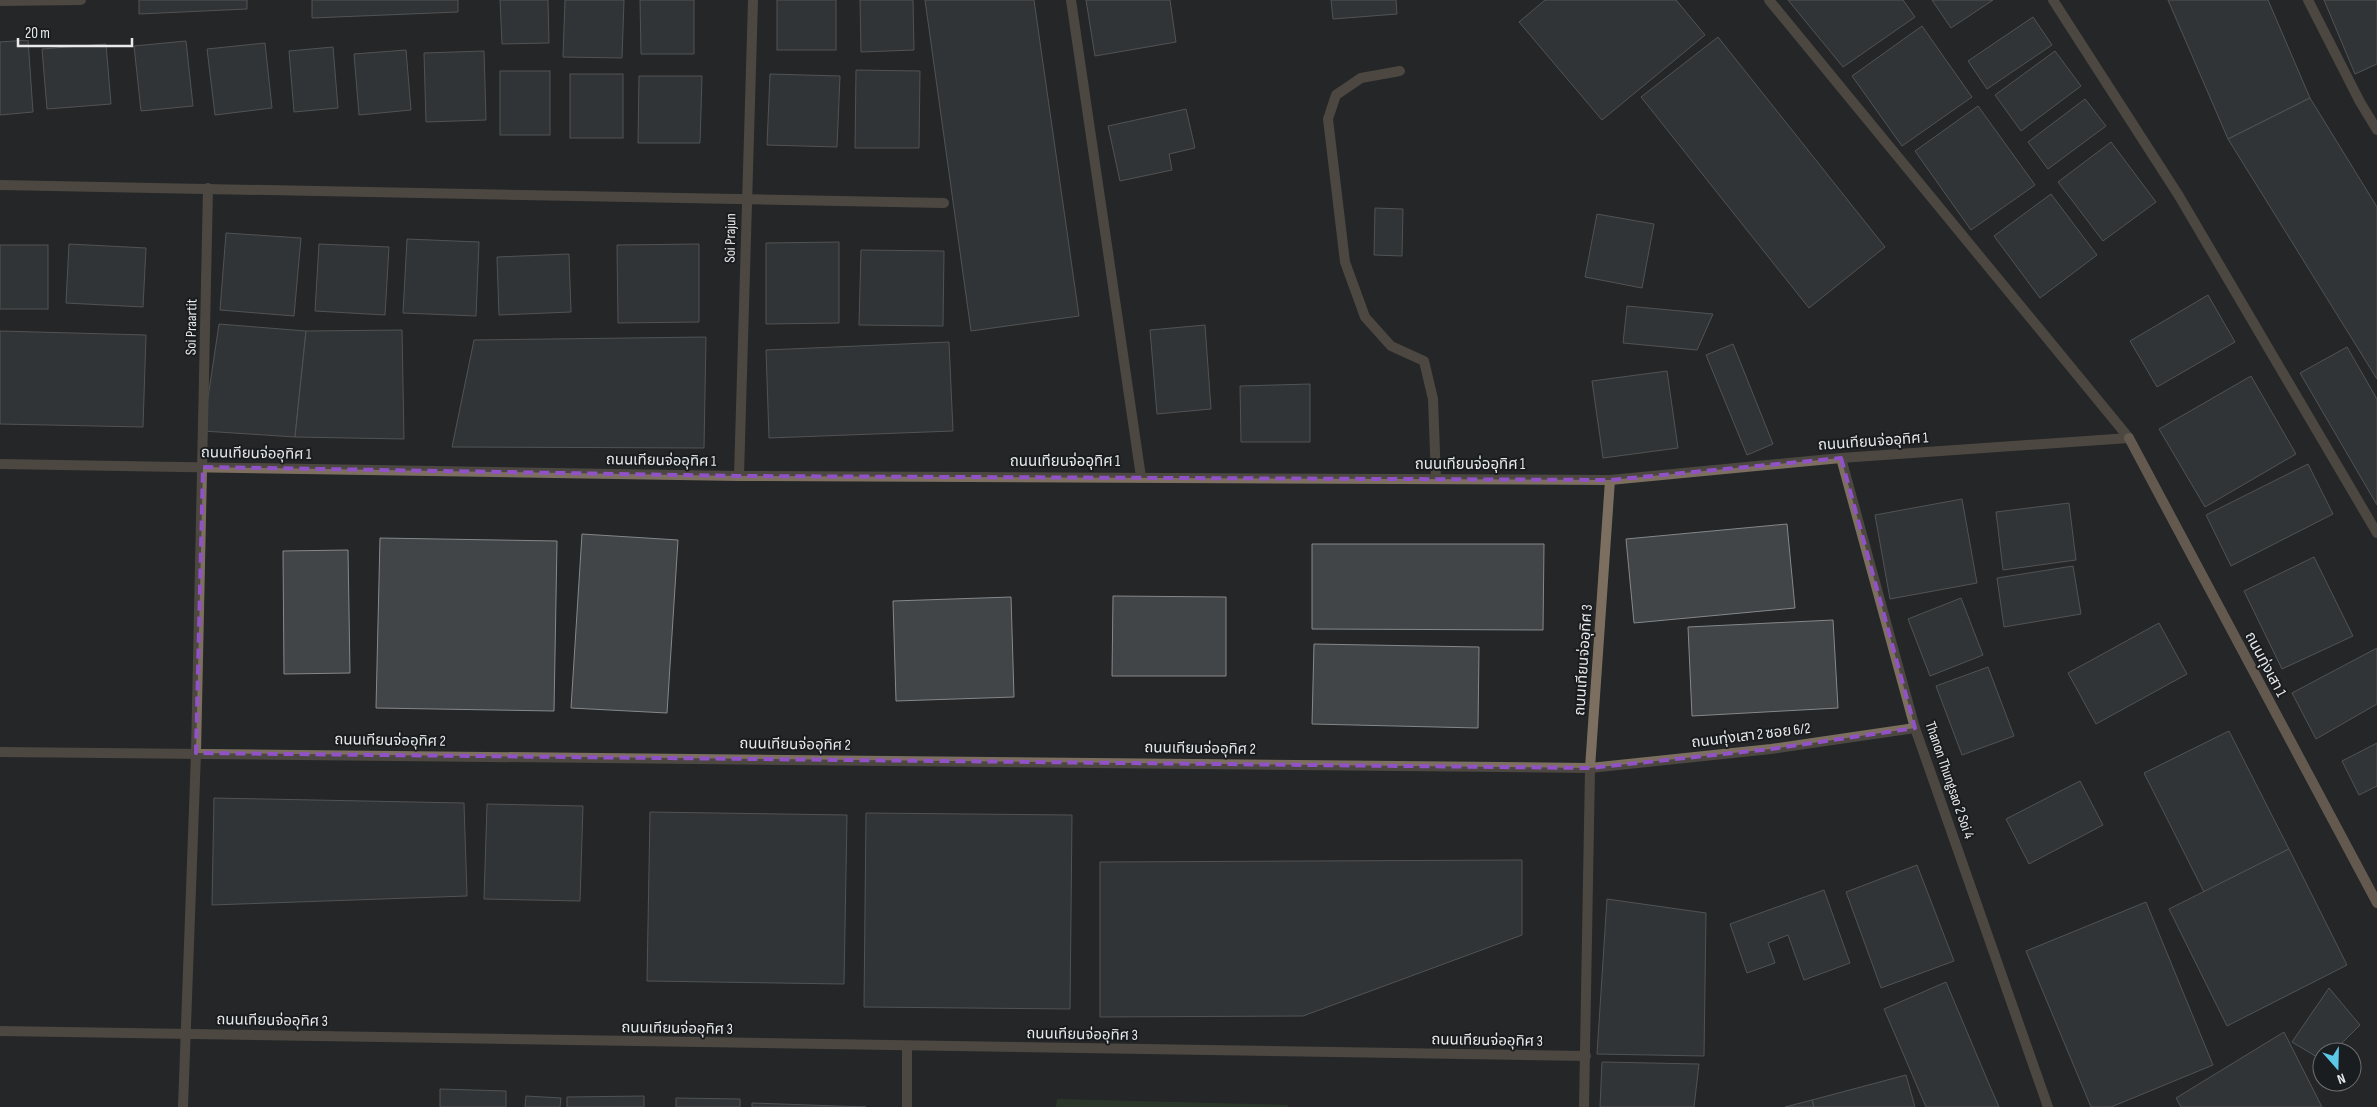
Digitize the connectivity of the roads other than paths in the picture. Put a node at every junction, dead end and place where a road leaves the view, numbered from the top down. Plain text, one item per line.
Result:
1 (82, 0) edge
2 (753, 0) edge
3 (1071, 0) edge
4 (1768, 0) edge
5 (2053, 0) edge
6 (2308, 0) edge
7 (0, 2) edge
8 (1400, 71) dead end
9 (2377, 130) edge
10 (0, 185) edge
11 (208, 188) junction
12 (746, 200) junction
13 (944, 202) dead end
14 (2129, 438) junction
15 (1841, 458) junction
16 (0, 464) edge
17 (203, 467) junction
18 (739, 476) junction
19 (1141, 476) junction
20 (1436, 479) junction
21 (1610, 480) junction
22 (2377, 533) edge
23 (1915, 728) junction
24 (0, 752) edge
25 (196, 753) junction
26 (1590, 768) junction
27 (2377, 903) edge
28 (0, 1031) edge
29 (186, 1034) junction
30 (907, 1047) junction
31 (1586, 1056) junction
32 (183, 1107) edge
33 (907, 1107) edge
34 (1584, 1107) edge
35 (2048, 1107) edge

1 - 7 street
2 - 12 street, Soi Prajun
3 - 19 street
4 - 14 street
5 - 22 street
6 - 9 street
8 - 20 street
10 - 11 street
11 - 12 street
11 - 17 street, Soi Praartit
12 - 13 street
12 - 18 street, Soi Prajun
14 - 15 street, ถนนเทียนจ่ออุทิศ 1
14 - 27 street, ถนนทุ่งเสา 1
15 - 21 street, ถนนเทียนจ่ออุทิศ 1
15 - 23 street, Thanon Thungsao 2 Soi 4
16 - 17 street, ถนนเทียนจ่ออุทิศ 1
17 - 18 street, ถนนเทียนจ่ออุทิศ 1
17 - 25 street, Soi Praartit
18 - 19 street, ถนนเทียนจ่ออุทิศ 1
19 - 20 street, ถนนเทียนจ่ออุทิศ 1
20 - 21 street, ถนนเทียนจ่ออุทิศ 1
21 - 26 street, ถนนเทียนจ่ออุทิศ 3
23 - 26 street, ถนนทุ่งเสา 2 ซอย 6/2
23 - 35 street, Thanon Thungsao 2 Soi 4
24 - 25 street, ถนนเทียนจ่ออุทิศ 2
25 - 26 street, ถนนเทียนจ่ออุทิศ 2
25 - 29 street, Soi Praartit
26 - 31 street, ถนนเทียนจ่ออุทิศ 3
28 - 29 street, ถนนเทียนจ่ออุทิศ 3
29 - 30 street, ถนนเทียนจ่ออุทิศ 3
29 - 32 street, Soi Praartit
30 - 31 street, ถนนเทียนจ่ออุทิศ 3
30 - 33 street
31 - 34 street

